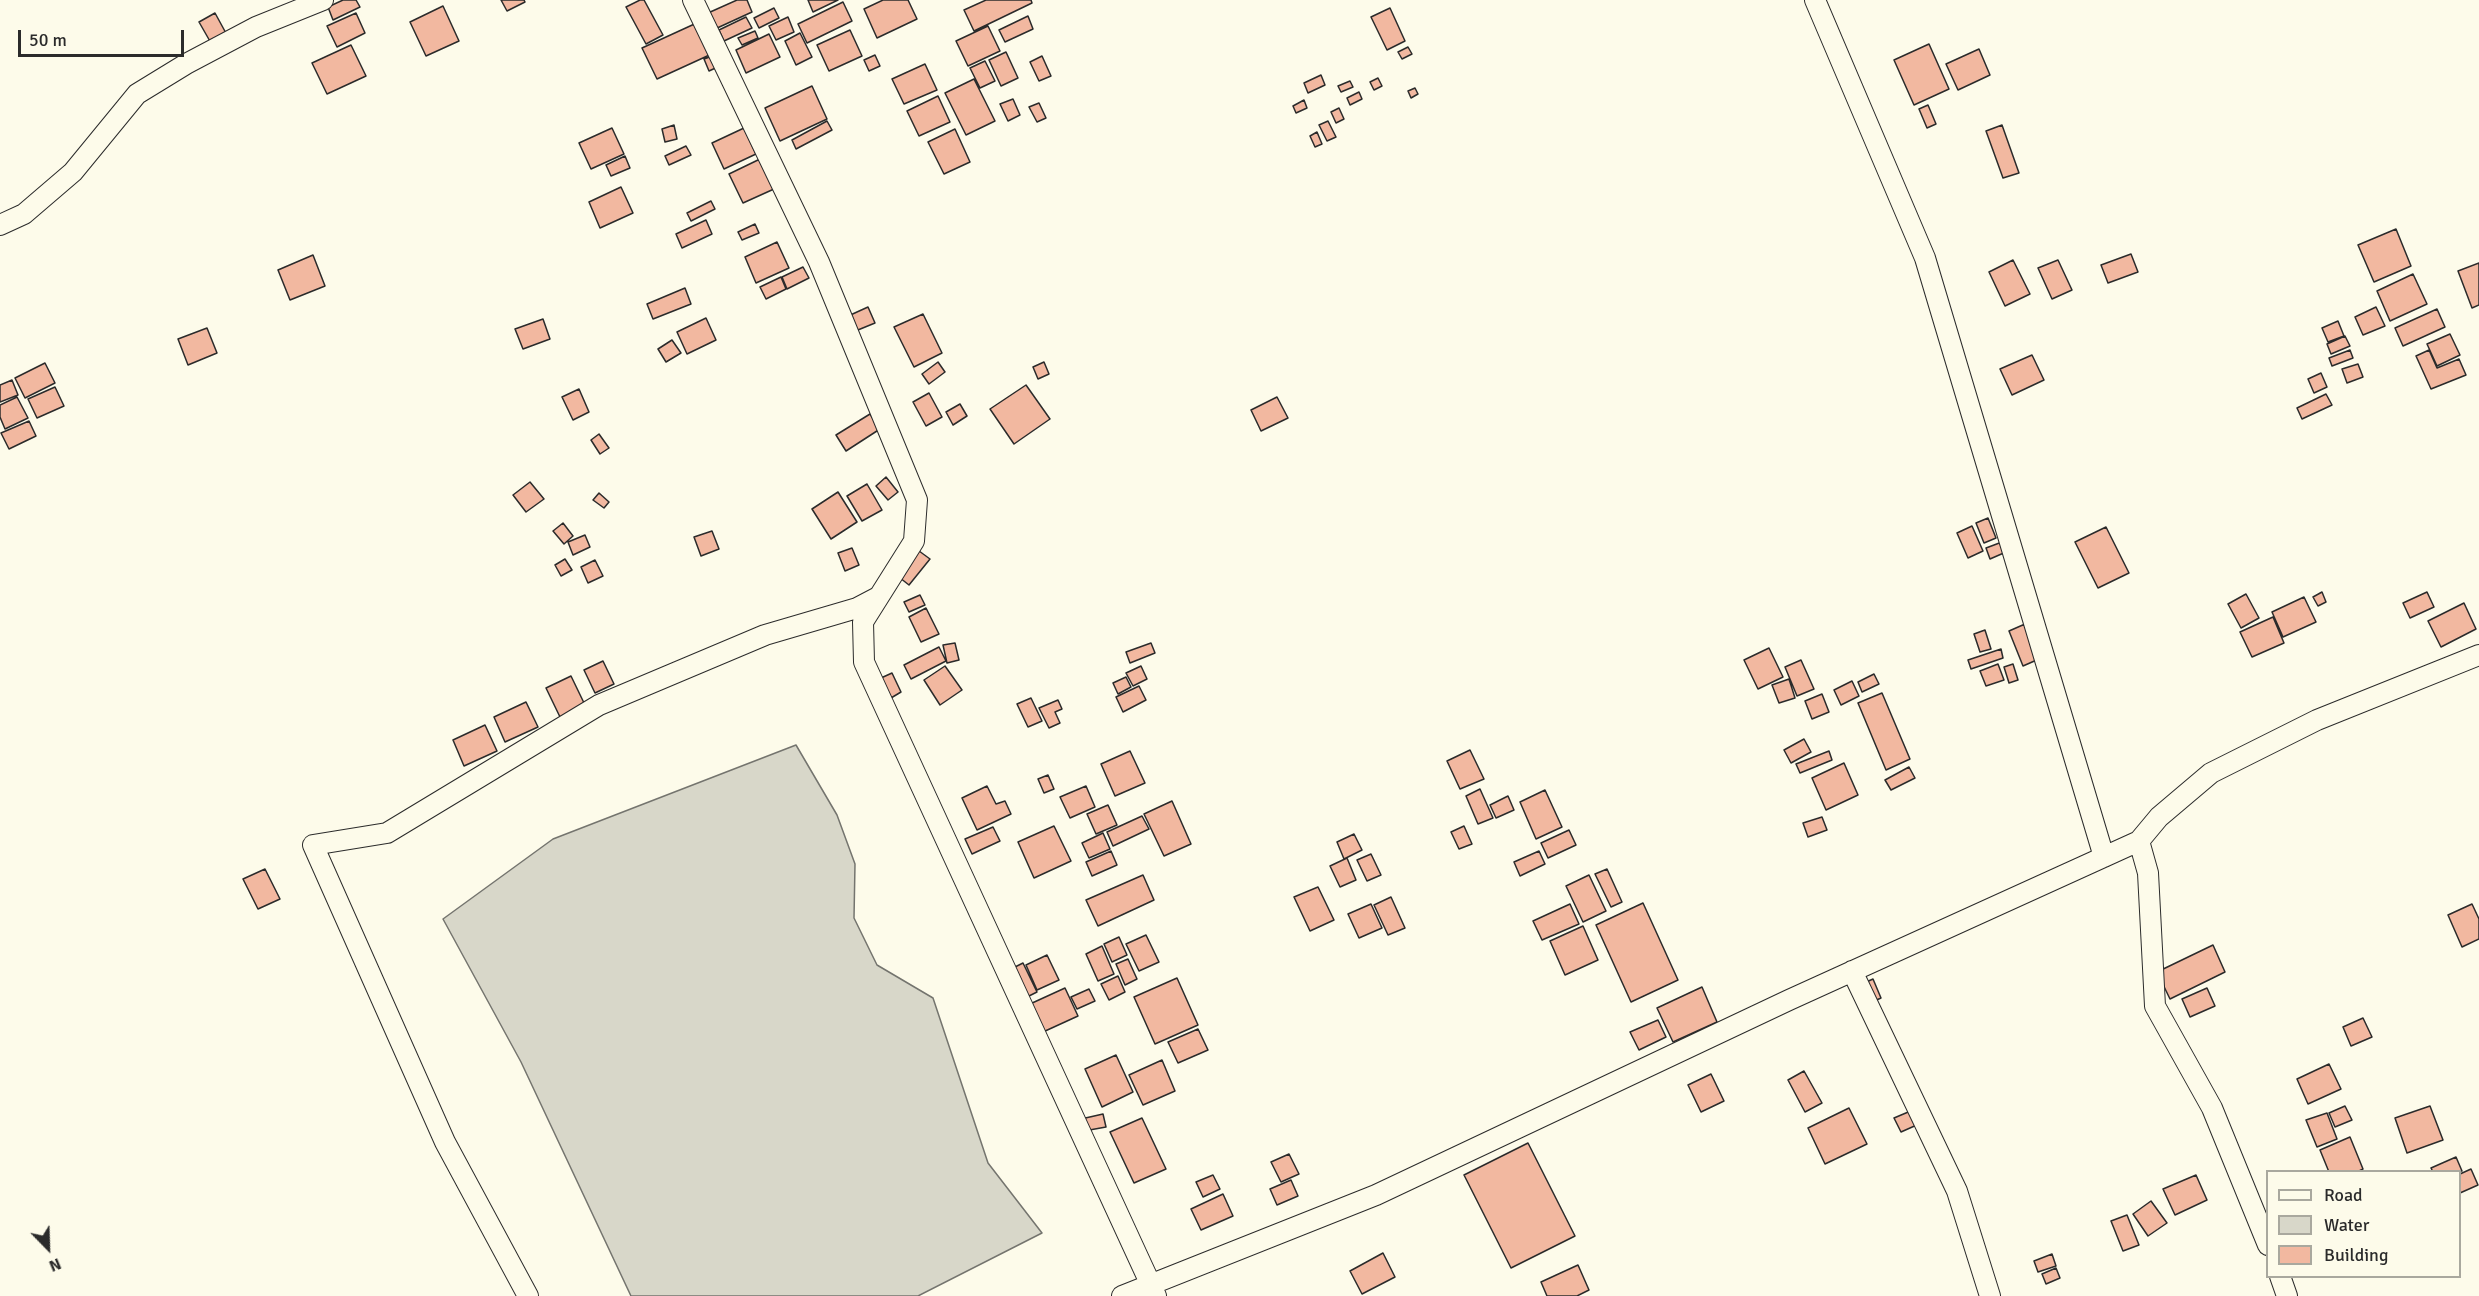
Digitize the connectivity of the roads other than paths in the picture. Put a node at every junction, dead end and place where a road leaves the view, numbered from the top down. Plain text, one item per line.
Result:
1 (323, 0) edge
2 (693, 0) edge
3 (1815, 0) edge
4 (0, 225) edge
5 (880, 596) junction
6 (2479, 655) edge
7 (2139, 841) junction
8 (2103, 857) junction
9 (1852, 971) junction
10 (2266, 1240) edge
11 (2281, 1278) edge
12 (1154, 1290) edge
13 (528, 1296) edge
14 (1122, 1296) edge
15 (1990, 1296) edge
16 (2287, 1296) edge

1 - 4 street
2 - 5 street
3 - 8 street
5 - 12 street
5 - 13 street
6 - 7 street
7 - 8 street
7 - 10 street
8 - 9 street
9 - 12 street
9 - 15 street
11 - 16 street
12 - 14 street

